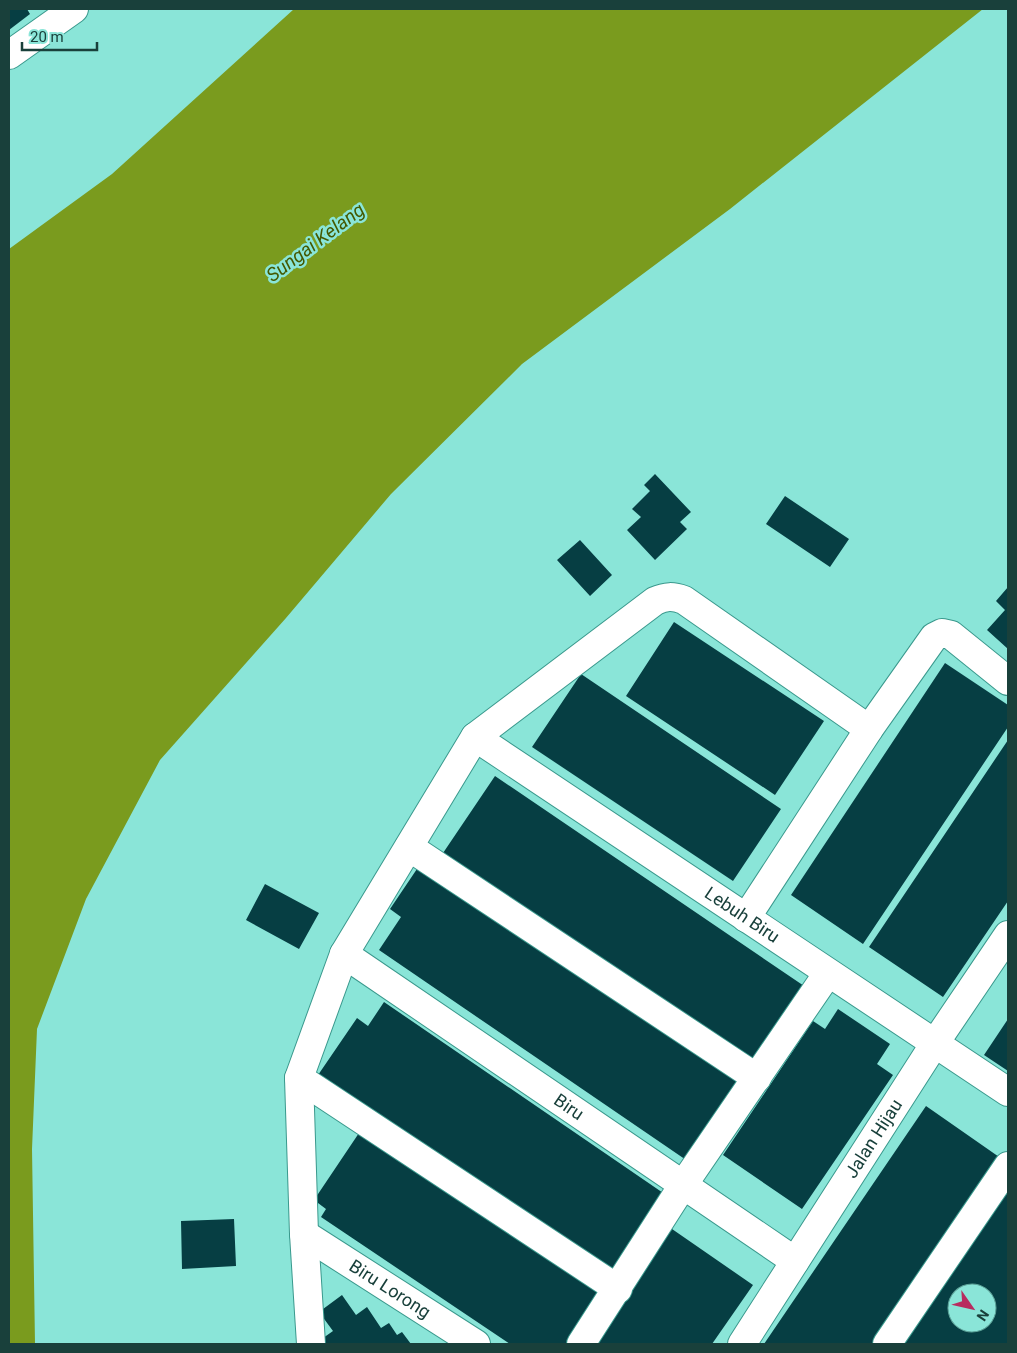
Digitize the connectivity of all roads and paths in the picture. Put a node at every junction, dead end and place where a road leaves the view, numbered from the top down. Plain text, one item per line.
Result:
1 (74, 9) edge
2 (9, 55) edge
3 (1008, 681) edge
4 (869, 729) junction
5 (476, 737) junction
6 (409, 847) junction
7 (746, 918) junction
8 (1006, 943) edge
9 (344, 954) junction
10 (828, 973) junction
11 (935, 1043) junction
12 (299, 1078) junction
13 (756, 1078) junction
14 (1008, 1092) edge
15 (1008, 1166) edge
16 (683, 1185) junction
17 (304, 1234) junction
18 (795, 1261) junction
19 (618, 1289) junction
20 (467, 1342) edge
21 (311, 1344) edge
22 (581, 1344) edge
23 (742, 1344) edge
24 (887, 1344) edge

1 - 2 street
3 - 4 street
4 - 5 street
4 - 7 street
5 - 6 street
5 - 7 street, Lebuh Biru
6 - 9 street
6 - 13 street
7 - 10 street, Lebuh Biru
8 - 11 street, Jalan Hijau
9 - 12 street
9 - 16 street, Biru
10 - 11 street, Lebuh Biru
10 - 13 street
11 - 14 street, Lebuh Biru
11 - 18 street, Jalan Hijau
12 - 17 street
12 - 19 street
13 - 16 street
15 - 24 street
16 - 18 street, Biru
16 - 19 street
17 - 20 street, Biru Lorong
17 - 21 street
18 - 23 street, Jalan Hijau
19 - 22 street

